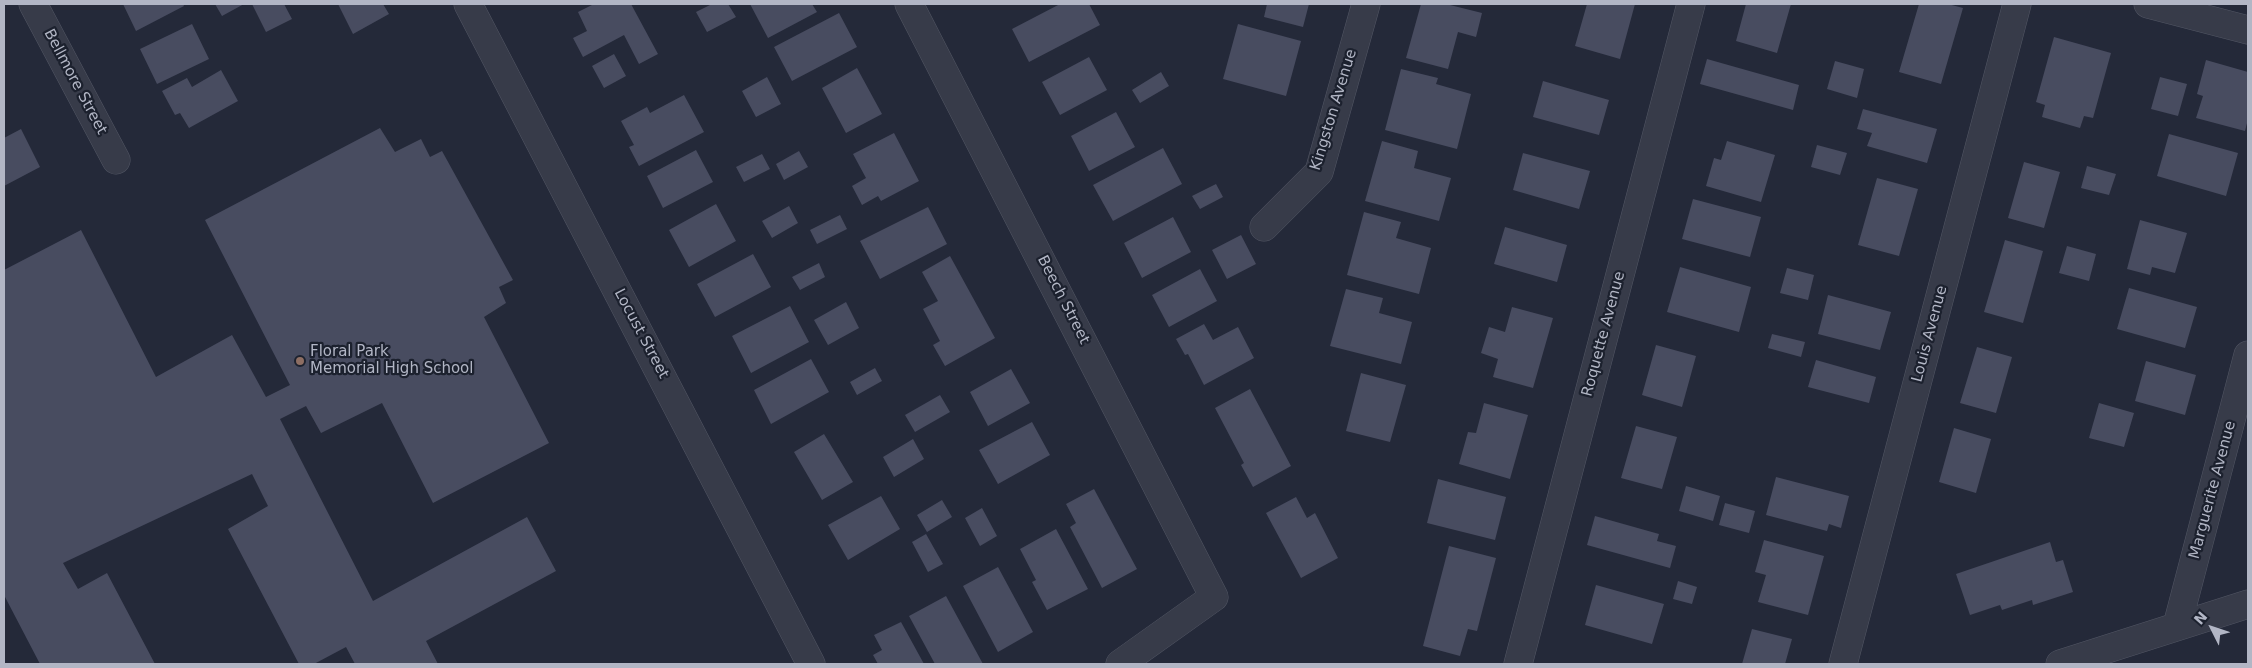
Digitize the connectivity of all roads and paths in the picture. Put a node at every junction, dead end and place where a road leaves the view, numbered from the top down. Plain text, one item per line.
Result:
1 (33, 4) edge
2 (468, 4) edge
3 (909, 4) edge
4 (1366, 4) edge
5 (1691, 4) edge
6 (2017, 4) edge
7 (2148, 4) edge
8 (2248, 30) edge
9 (116, 160) dead end
10 (1264, 227) dead end
11 (2248, 354) edge
12 (2248, 604) edge
13 (2177, 626) junction
14 (812, 664) edge
15 (1120, 664) edge
16 (1518, 664) edge
17 (1843, 664) edge
18 (2060, 664) edge

1 - 9 street, Bellmore Street
2 - 14 street, Locust Street
3 - 15 street, Beech Street
4 - 10 street, Kingston Avenue
5 - 16 street, Roquette Avenue
6 - 17 street, Louis Avenue
7 - 8 street
11 - 13 street, Marguerite Avenue
12 - 13 street
13 - 18 street

